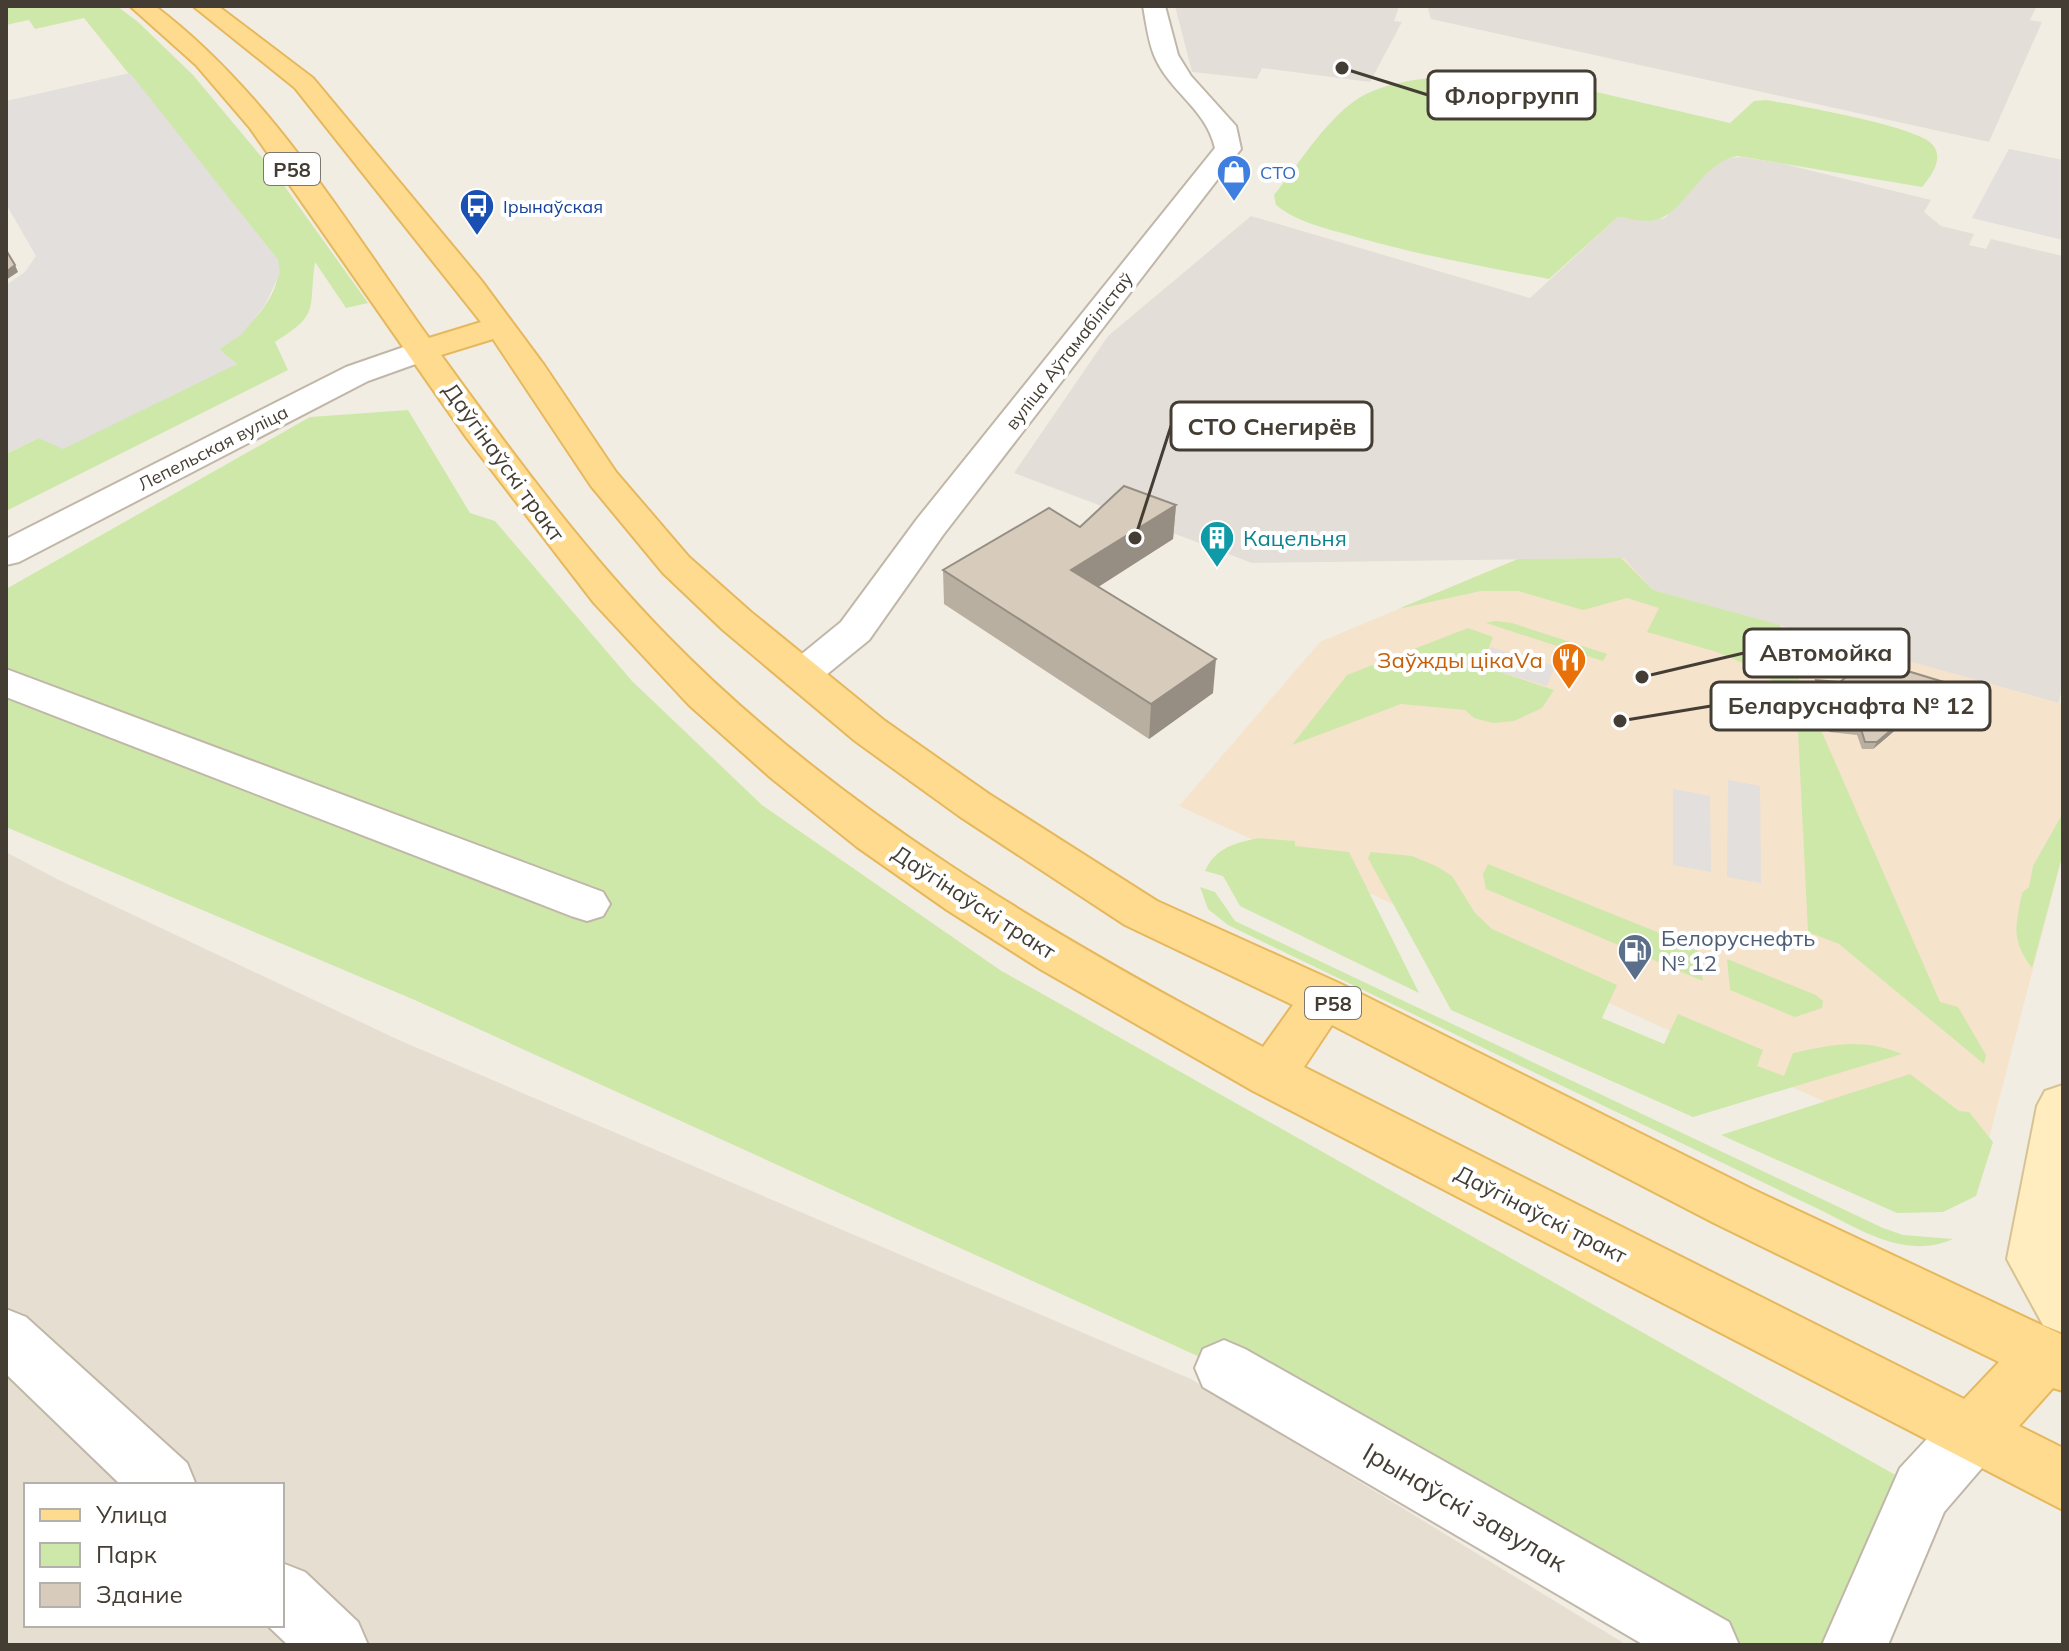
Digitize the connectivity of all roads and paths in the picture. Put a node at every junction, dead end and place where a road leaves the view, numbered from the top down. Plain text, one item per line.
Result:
1 (141, 6) edge
2 (204, 6) edge
3 (1154, 6) edge
4 (498, 327) junction
5 (424, 350) junction
6 (6, 554) edge
7 (801, 675) junction
8 (6, 682) edge
9 (587, 904) dead end
10 (1324, 998) junction
11 (1271, 1076) junction
12 (2063, 1106) edge
13 (6, 1336) edge
14 (2058, 1336) edge
15 (1224, 1368) dead end
16 (1972, 1434) junction
17 (2063, 1480) edge
18 (163, 1483) edge
19 (284, 1597) edge
20 (335, 1645) edge
21 (1706, 1645) edge
22 (1855, 1645) edge

1 - 5 main road, Даўгінаўскі тракт / Р58
2 - 4 main road, Р58
3 - 7 street, вуліца Аўтамабілістаў
4 - 5 main road
4 - 7 main road, Р58
5 - 6 street, Лепельская вуліца
5 - 11 main road, Даўгінаўскі тракт / Р58
7 - 10 main road, Р58
8 - 9 street
10 - 11 main road
10 - 14 main road, Р58
11 - 16 main road, Даўгінаўскі тракт / Р58
12 - 14 main road
13 - 18 street
14 - 16 main road
15 - 21 street, Ірынаўскі завулак
16 - 17 main road, Даўгінаўскі тракт / Р58
16 - 22 street
19 - 20 street

